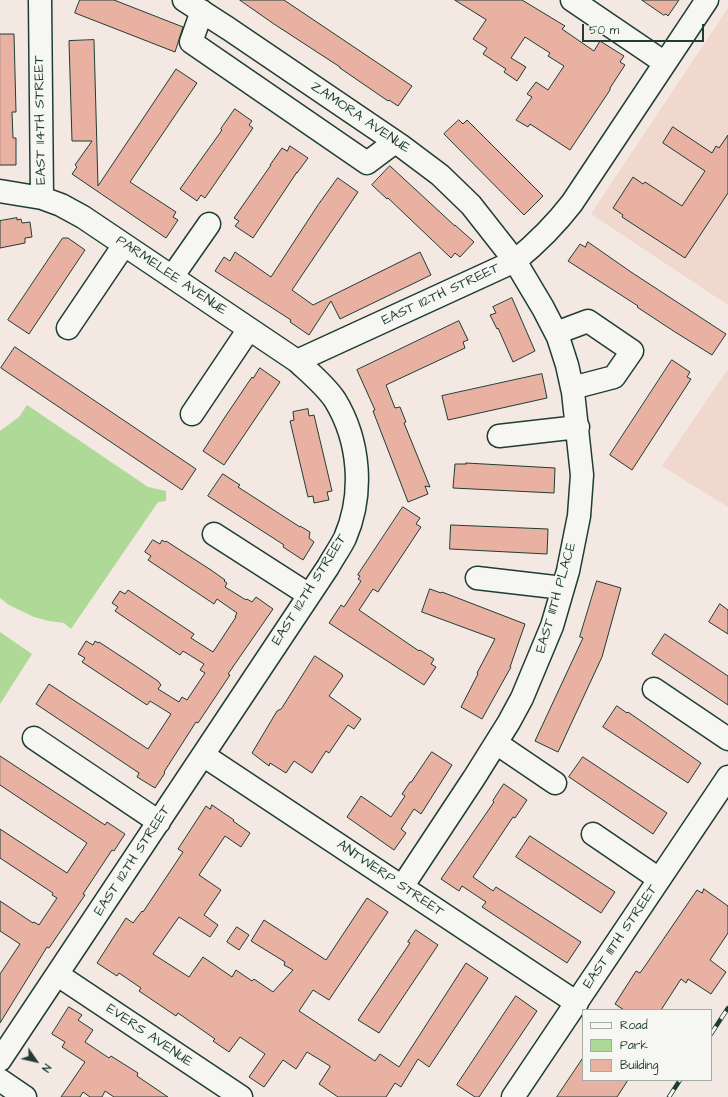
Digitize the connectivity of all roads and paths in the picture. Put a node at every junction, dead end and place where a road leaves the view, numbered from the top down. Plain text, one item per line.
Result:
1 (40, 0) edge
2 (184, 0) edge
3 (572, 0) edge
4 (706, 0) edge
5 (202, 12) junction
6 (664, 63) junction
7 (395, 142) junction
8 (0, 191) edge
9 (42, 198) junction
10 (209, 224) dead end
11 (124, 245) junction
12 (515, 261) junction
13 (172, 277) junction
14 (68, 328) dead end
15 (249, 329) junction
16 (556, 334) junction
17 (297, 361) junction
18 (572, 388) junction
19 (192, 414) dead end
20 (578, 427) junction
21 (499, 436) dead end
22 (214, 534) dead end
23 (477, 578) dead end
24 (563, 588) junction
25 (309, 595) junction
26 (654, 689) dead end
27 (34, 738) dead end
28 (728, 739) edge
29 (496, 743) junction
30 (203, 755) junction
31 (728, 777) edge
32 (555, 783) dead end
33 (158, 822) junction
34 (593, 834) dead end
35 (659, 879) junction
36 (402, 887) junction
37 (58, 975) junction
38 (577, 1003) junction
39 (4, 1047) edge
40 (0, 1080) edge
41 (515, 1096) edge
42 (25, 1097) edge
43 (241, 1097) edge

1 - 9 street, EAST 114TH STREET
2 - 5 street, ZAMORA AVENUE
3 - 6 street
4 - 6 street, EAST 112TH STREET
5 - 7 street, ZAMORA AVENUE
5 - 7 street
6 - 12 street, EAST 112TH STREET
7 - 12 street, ZAMORA AVENUE
8 - 9 street, EAST 114TH STREET
9 - 11 street, PARMELEE AVENUE
10 - 13 street
11 - 13 street, PARMELEE AVENUE
11 - 14 street
12 - 16 street, EAST 111TH PLACE
12 - 17 street, EAST 112TH STREET
13 - 15 street, PARMELEE AVENUE
15 - 17 street, PARMELEE AVENUE
15 - 19 street
16 - 18 street, EAST 111TH PLACE
16 - 18 street
17 - 25 street, EAST 112TH STREET
18 - 20 street, EAST 111TH PLACE
20 - 21 street
20 - 24 street, EAST 111TH PLACE
22 - 25 street
23 - 24 street
24 - 29 street, EAST 111TH PLACE
25 - 30 street, EAST 112TH STREET
26 - 28 street
27 - 33 street
29 - 32 street
29 - 36 street, EAST 111TH PLACE
30 - 33 street, EAST 112TH STREET
30 - 36 street, ANTWERP STREET
31 - 35 street, EAST 111TH STREET
33 - 37 street, EAST 112TH STREET
34 - 35 street
35 - 38 street, EAST 111TH STREET
36 - 38 street, ANTWERP STREET
37 - 39 street, EAST 112TH STREET
37 - 43 street, EVERS AVENUE
38 - 41 street, EAST 111TH STREET
40 - 42 street

